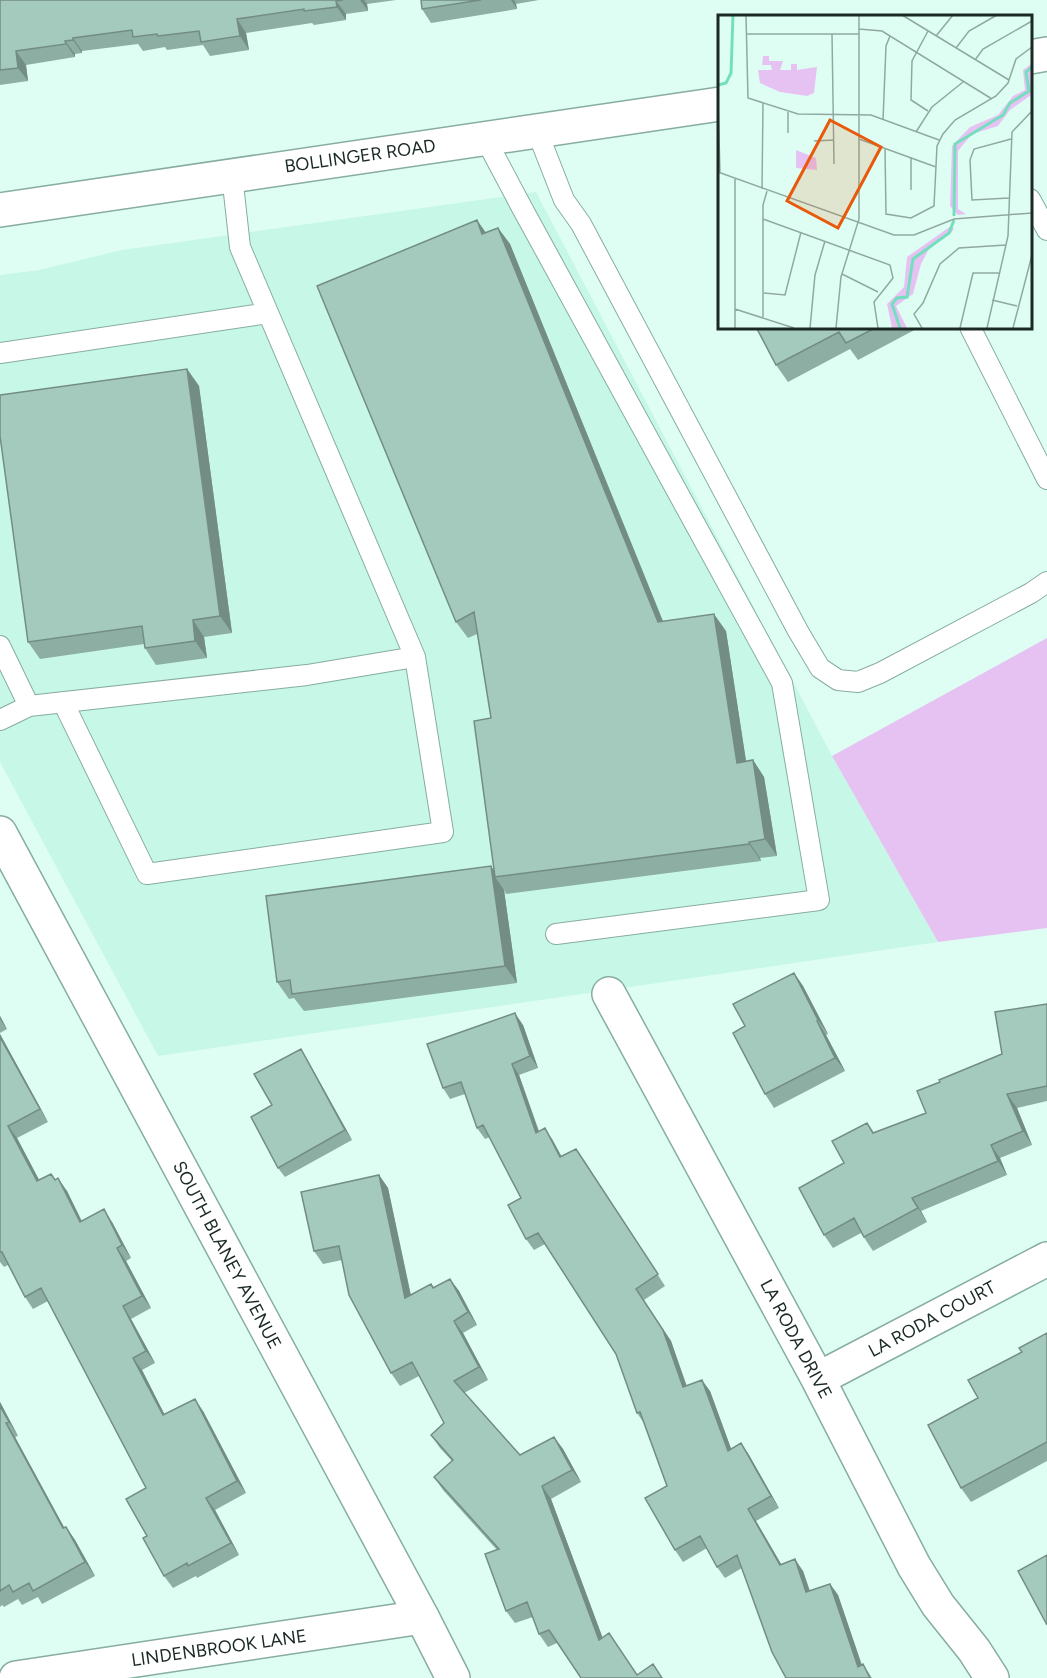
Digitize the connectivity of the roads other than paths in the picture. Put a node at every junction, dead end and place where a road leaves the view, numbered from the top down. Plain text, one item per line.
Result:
1 (1047, 54) edge
2 (1032, 57) edge
3 (718, 104) edge
4 (537, 131) junction
5 (485, 138) junction
6 (232, 175) junction
7 (1032, 203) edge
8 (0, 210) edge
9 (1047, 230) edge
10 (268, 313) junction
11 (971, 328) edge
12 (0, 353) edge
13 (1047, 480) edge
14 (1047, 582) edge
15 (0, 646) edge
16 (415, 657) junction
17 (63, 702) junction
18 (29, 706) junction
19 (0, 720) edge
20 (0, 833) edge
21 (556, 934) dead end
22 (609, 994) dead end
23 (1047, 1259) edge
24 (818, 1379) junction
25 (422, 1617) junction
26 (16, 1678) edge
27 (453, 1678) edge
28 (993, 1678) edge

1 - 2 street
3 - 4 street, BOLLINGER ROAD
4 - 5 street, BOLLINGER ROAD
4 - 14 lane
5 - 6 street, BOLLINGER ROAD
5 - 21 lane
6 - 8 street, BOLLINGER ROAD
6 - 10 lane
7 - 9 lane
10 - 12 lane
10 - 16 lane
11 - 13 lane
15 - 18 lane
16 - 17 lane
16 - 17 lane
17 - 18 lane
18 - 19 lane
20 - 25 street, SOUTH BLANEY AVENUE
22 - 24 street, LA RODA DRIVE
23 - 24 street, LA RODA COURT
24 - 28 street, LA RODA DRIVE
25 - 26 street, LINDENBROOK LANE
25 - 27 street, SOUTH BLANEY AVENUE

